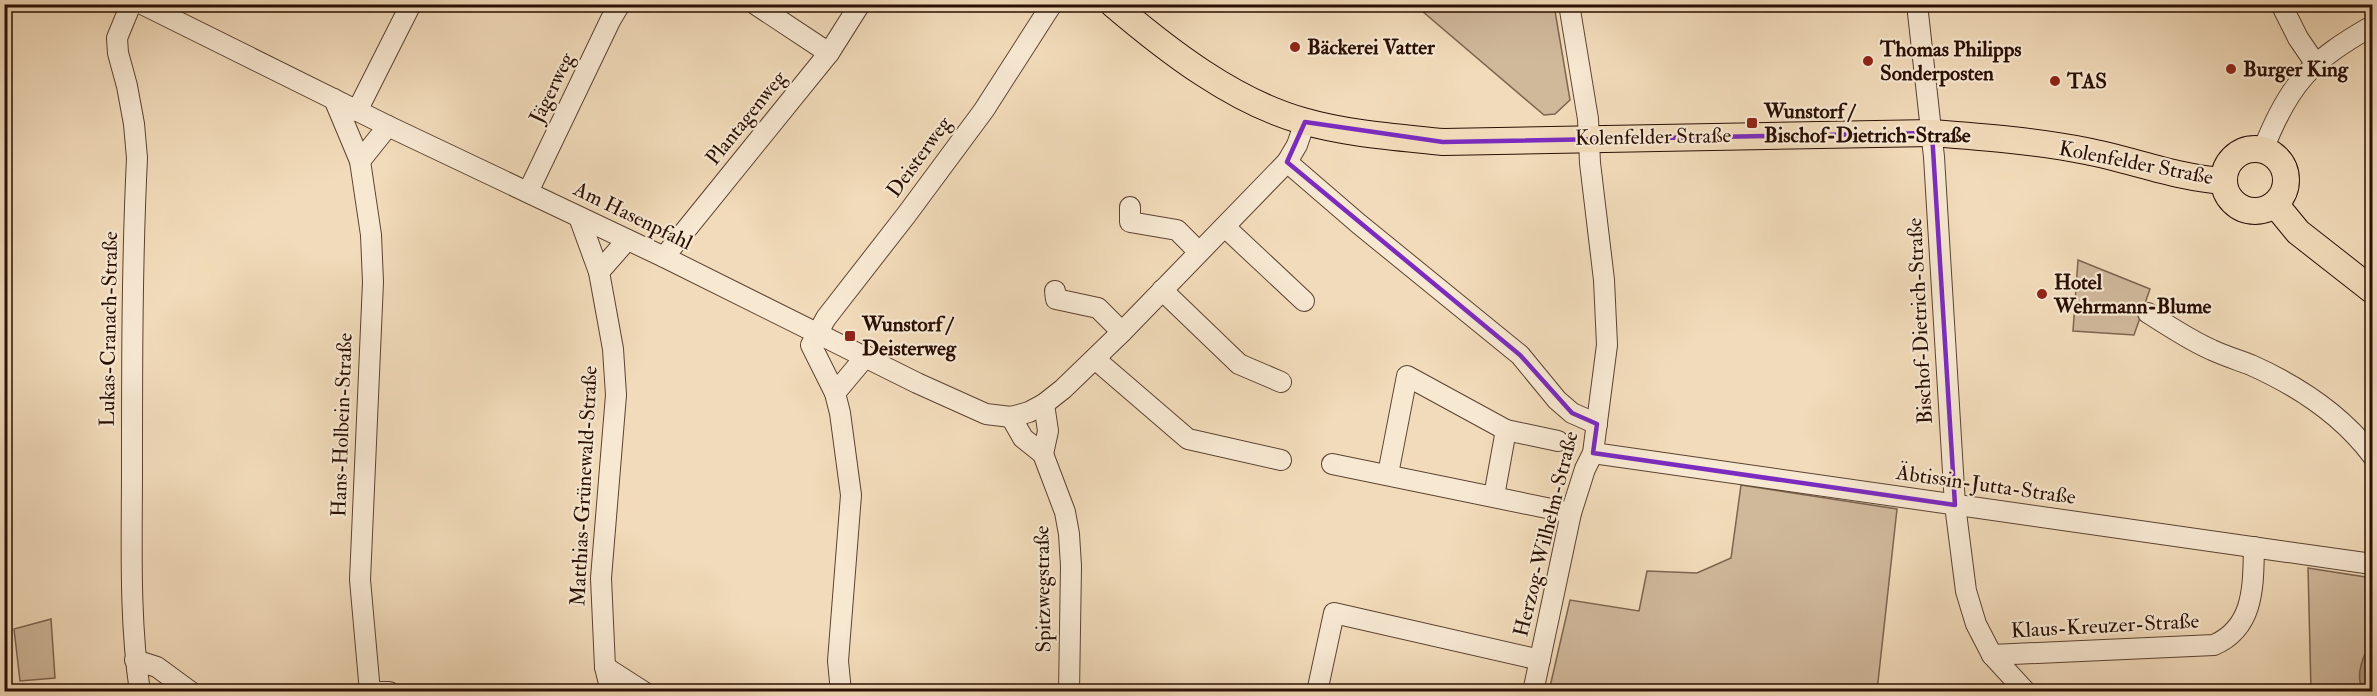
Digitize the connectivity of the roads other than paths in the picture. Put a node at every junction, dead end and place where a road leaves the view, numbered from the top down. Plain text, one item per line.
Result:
1 (131, 4) edge
2 (142, 4) edge
3 (411, 4) edge
4 (620, 4) edge
5 (755, 4) edge
6 (860, 4) edge
7 (1052, 4) edge
8 (1113, 4) edge
9 (1569, 4) edge
10 (1917, 4) edge
11 (2281, 4) edge
12 (2373, 26) edge
13 (830, 53) junction
14 (2316, 63) junction
15 (334, 99) junction
16 (357, 111) junction
17 (1305, 122) junction
18 (388, 126) junction
19 (1932, 133) junction
20 (1589, 139) junction
21 (2263, 150) junction
22 (360, 161) junction
23 (1287, 162) junction
24 (2224, 181) junction
25 (528, 192) junction
26 (2275, 204) junction
27 (1130, 207) dead end
28 (579, 217) junction
29 (1224, 227) junction
30 (627, 240) junction
31 (1199, 252) junction
32 (664, 257) junction
33 (599, 272) junction
34 (1162, 290) junction
35 (2373, 290) edge
36 (1055, 291) dead end
37 (1304, 302) dead end
38 (2148, 313) dead end
39 (817, 332) junction
40 (1122, 332) junction
41 (866, 356) junction
42 (1095, 359) junction
43 (1281, 382) dead end
44 (835, 393) junction
45 (1044, 404) junction
46 (1011, 417) junction
47 (1598, 424) junction
48 (1506, 430) junction
49 (1558, 441) dead end
50 (1593, 453) junction
51 (1043, 454) junction
52 (2373, 455) edge
53 (1281, 460) dead end
54 (1332, 464) dead end
55 (1388, 474) junction
56 (1494, 496) junction
57 (1955, 505) junction
58 (1572, 513) junction
59 (2254, 546) junction
60 (2373, 564) edge
61 (1992, 655) junction
62 (135, 660) junction
63 (1540, 660) junction
64 (605, 667) junction
65 (140, 692) edge
66 (191, 692) edge
67 (371, 692) edge
68 (388, 692) edge
69 (611, 692) edge
70 (644, 692) edge
71 (841, 692) edge
72 (1069, 692) edge
73 (1317, 692) edge
74 (1533, 692) edge
75 (2026, 692) edge

1 - 62 street, Lukas-Cranach-Straße
2 - 15 street, Am Hasenpfahl
3 - 16 street
4 - 25 street, Jägerweg
5 - 13 street
6 - 13 street, Plantagenweg
7 - 39 street, Deisterweg
8 - 17 main road, Kolenfelder Straße
9 - 20 street, Herzog-Wilhelm-Straße
10 - 19 street, Bischof-Dietrich-Straße
11 - 14 street
12 - 14 street
13 - 32 street, Plantagenweg
14 - 21 street
15 - 16 street, Am Hasenpfahl
15 - 22 street, Hans-Holbein-Straße
16 - 18 street, Am Hasenpfahl
17 - 20 main road, Kolenfelder Straße
17 - 23 street
18 - 22 street
18 - 25 street, Am Hasenpfahl
19 - 20 main road, Kolenfelder Straße
19 - 24 main road, Kolenfelder Straße
19 - 57 street, Bischof-Dietrich-Straße
20 - 47 street, Herzog-Wilhelm-Straße
21 - 24 main road
21 - 26 main road
22 - 67 street, Hans-Holbein-Straße
23 - 29 street
23 - 47 street, Herzog-Wilhelm-Straße
24 - 26 main road
25 - 28 street, Am Hasenpfahl
26 - 35 main road
27 - 31 street
28 - 30 street, Am Hasenpfahl
28 - 33 street, Matthias-Grünewald-Straße
29 - 31 street
29 - 37 street
30 - 32 street, Am Hasenpfahl
30 - 33 street
31 - 34 street
32 - 39 street, Am Hasenpfahl
33 - 64 street, Matthias-Grünewald-Straße
34 - 40 street
34 - 43 street
36 - 40 street
38 - 52 street
39 - 41 street, Am Hasenpfahl
39 - 44 street
40 - 42 street
41 - 44 street
41 - 46 street, Am Hasenpfahl
42 - 45 street
42 - 53 street
44 - 71 street
45 - 46 street
45 - 51 street, Spitzwegstraße
46 - 51 street, Spitzwegstraße
47 - 50 street, Herzog-Wilhelm-Straße
48 - 49 street
48 - 55 street
48 - 56 street
50 - 57 street, Äbtissin-Jutta-Straße
50 - 58 street, Herzog-Wilhelm-Straße
51 - 72 street, Spitzwegstraße
54 - 55 street
55 - 56 street
56 - 58 street
57 - 59 street, Äbtissin-Jutta-Straße
57 - 61 street, Bischof-Dietrich-Straße
58 - 63 street, Herzog-Wilhelm-Straße
59 - 60 street, Äbtissin-Jutta-Straße
59 - 61 street, Klaus-Kreuzer-Straße
61 - 75 street, Bischof-Dietrich-Straße
62 - 65 street, Lukas-Cranach-Straße
62 - 66 street
63 - 73 street
63 - 74 street, Herzog-Wilhelm-Straße
64 - 69 street, Matthias-Grünewald-Straße
64 - 70 street
67 - 68 street, Hans-Holbein-Straße

